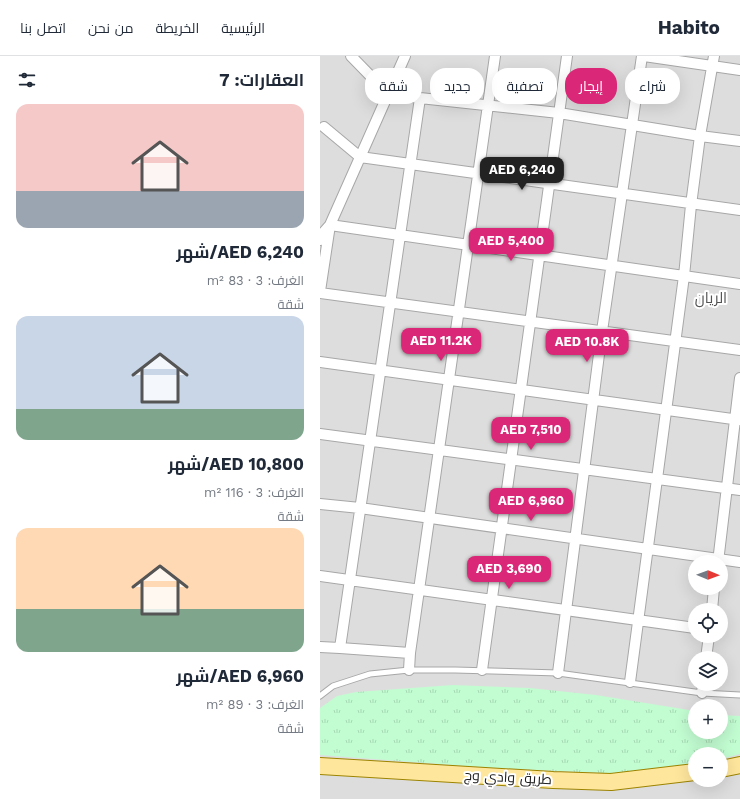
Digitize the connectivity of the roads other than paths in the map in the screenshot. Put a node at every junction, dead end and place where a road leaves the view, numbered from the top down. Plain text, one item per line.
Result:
1 (351, 56) edge
2 (405, 56) edge
3 (495, 56) edge
4 (567, 56) edge
5 (643, 56) edge
6 (714, 61) edge
7 (400, 68) edge
8 (365, 70) edge
9 (740, 70) edge
10 (422, 98) edge
11 (384, 104) edge
12 (419, 104) edge
13 (488, 106) junction
14 (559, 113) junction
15 (632, 125) junction
16 (321, 127) edge
17 (700, 136) junction
18 (740, 141) edge
19 (360, 157) junction
20 (410, 164) junction
21 (479, 174) junction
22 (550, 184) junction
23 (622, 194) junction
24 (691, 205) junction
25 (740, 210) edge
26 (330, 225) junction
27 (320, 234) edge
28 (400, 235) junction
29 (320, 240) edge
30 (469, 245) junction
31 (540, 255) junction
32 (612, 265) junction
33 (684, 276) junction
34 (740, 284) edge
35 (320, 292) edge
36 (390, 303) junction
37 (459, 312) junction
38 (530, 321) junction
39 (602, 331) junction
40 (675, 341) junction
41 (740, 350) edge
42 (320, 362) edge
43 (380, 371) junction
44 (740, 378) edge
45 (449, 380) junction
46 (521, 390) junction
47 (593, 400) junction
48 (666, 410) junction
49 (737, 420) edge
50 (320, 434) edge
51 (370, 441) junction
52 (439, 450) junction
53 (511, 460) junction
54 (584, 469) junction
55 (656, 479) junction
56 (726, 488) junction
57 (740, 490) edge
58 (320, 504) edge
59 (360, 508) junction
60 (429, 518) junction
61 (502, 529) junction
62 (575, 539) junction
63 (647, 549) junction
64 (688, 555) edge
65 (719, 555) edge
66 (728, 561) edge
67 (740, 562) edge
68 (320, 576) edge
69 (350, 579) junction
70 (419, 589) junction
71 (492, 599) junction
72 (566, 609) junction
73 (638, 620) junction
74 (688, 627) edge
75 (320, 647) edge
76 (340, 648) junction
77 (410, 653) junction
78 (409, 670) junction
79 (482, 670) junction
80 (558, 673) junction
81 (630, 682) junction
82 (688, 687) edge
83 (718, 691) edge
84 (740, 695) edge
85 (320, 696) edge
86 (740, 765) edge
87 (320, 766) edge
88 (728, 768) edge
89 (688, 773) edge

1 - 8 street
2 - 7 street
3 - 13 street
4 - 14 street
5 - 6 street
5 - 15 street
6 - 9 street
6 - 17 street
10 - 13 street
11 - 19 street
12 - 20 street
13 - 14 street
13 - 21 street
14 - 15 street
14 - 22 street
15 - 17 street
15 - 23 street
16 - 19 street
17 - 18 street
17 - 24 street
19 - 20 street
19 - 26 street
20 - 21 street
20 - 28 street
21 - 22 street
21 - 30 street
22 - 23 street
22 - 31 street
23 - 24 street
23 - 32 street
24 - 25 street
24 - 33 street
26 - 27 street
26 - 28 street
26 - 29 street
26 - 35 street
28 - 30 street
28 - 36 street
30 - 31 street
30 - 37 street
31 - 32 street
31 - 38 street
32 - 33 street
32 - 39 street
33 - 34 street
33 - 40 street
35 - 36 street
36 - 37 street
36 - 43 street
37 - 38 street
37 - 45 street
38 - 39 street
38 - 46 street
39 - 40 street
39 - 47 street
40 - 41 street
40 - 48 street
42 - 43 street
43 - 45 street
43 - 51 street
44 - 49 street
45 - 46 street
45 - 52 street
46 - 47 street
46 - 53 street
47 - 48 street
47 - 54 street
48 - 49 street
48 - 55 street
49 - 56 street
50 - 51 street
51 - 52 street
51 - 59 street
52 - 53 street
52 - 60 street
53 - 54 street
53 - 61 street
54 - 55 street
54 - 62 street
55 - 56 street
55 - 63 street
56 - 57 street
56 - 65 street
58 - 59 street
59 - 60 street
59 - 69 street
60 - 61 street
60 - 70 street
61 - 62 street
61 - 71 street
62 - 63 street
62 - 72 street
63 - 64 street
63 - 73 street
66 - 67 street
68 - 69 street
69 - 70 street
69 - 76 street
70 - 71 street
70 - 77 street
71 - 72 street
71 - 79 street
72 - 73 street
72 - 80 street
73 - 74 street
73 - 81 street
75 - 76 street
76 - 77 street
77 - 78 street
78 - 79 lane
78 - 85 lane
79 - 80 lane
80 - 81 lane
81 - 82 lane
83 - 84 lane
86 - 88 main road
87 - 89 main road, طريق وادي وج

